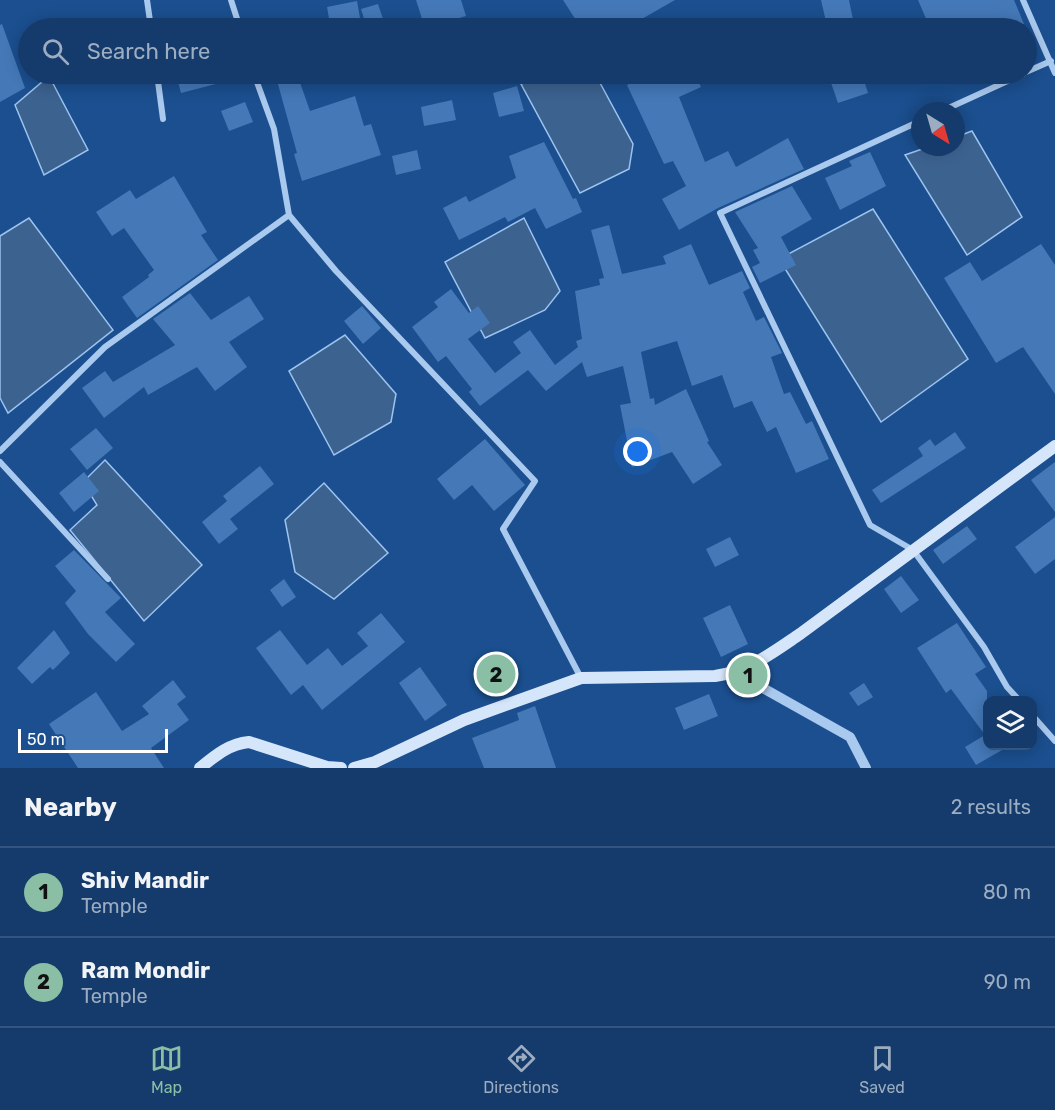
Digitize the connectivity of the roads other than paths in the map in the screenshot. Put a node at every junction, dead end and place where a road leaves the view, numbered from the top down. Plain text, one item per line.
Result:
1 (147, 0) edge
2 (231, 0) edge
3 (1023, 0) edge
4 (150, 18) edge
5 (237, 18) edge
6 (1031, 18) edge
7 (1037, 30) edge
8 (1051, 61) junction
9 (1037, 67) edge
10 (1055, 73) edge
11 (158, 84) edge
12 (258, 84) edge
13 (1001, 84) edge
14 (962, 102) edge
15 (163, 119) dead end
16 (911, 125) edge
17 (289, 214) junction
18 (1055, 446) edge
19 (0, 451) edge
20 (0, 462) edge
21 (913, 550) junction
22 (108, 579) dead end
23 (736, 673) junction
24 (581, 678) junction
25 (1015, 696) edge
26 (1037, 721) edge
27 (1055, 741) edge
28 (327, 767) edge
29 (200, 768) edge
30 (341, 768) edge
31 (354, 768) edge
32 (866, 768) edge

1 - 4 street
2 - 5 street
3 - 6 street
7 - 8 street
8 - 9 street
8 - 10 street
11 - 15 street
12 - 17 street
13 - 14 street
16 - 21 street
17 - 19 street
17 - 24 street
18 - 21 main road
20 - 22 street
21 - 23 main road
21 - 25 street
23 - 24 main road
23 - 32 street
24 - 31 main road
26 - 27 street
28 - 29 main road
28 - 30 main road

